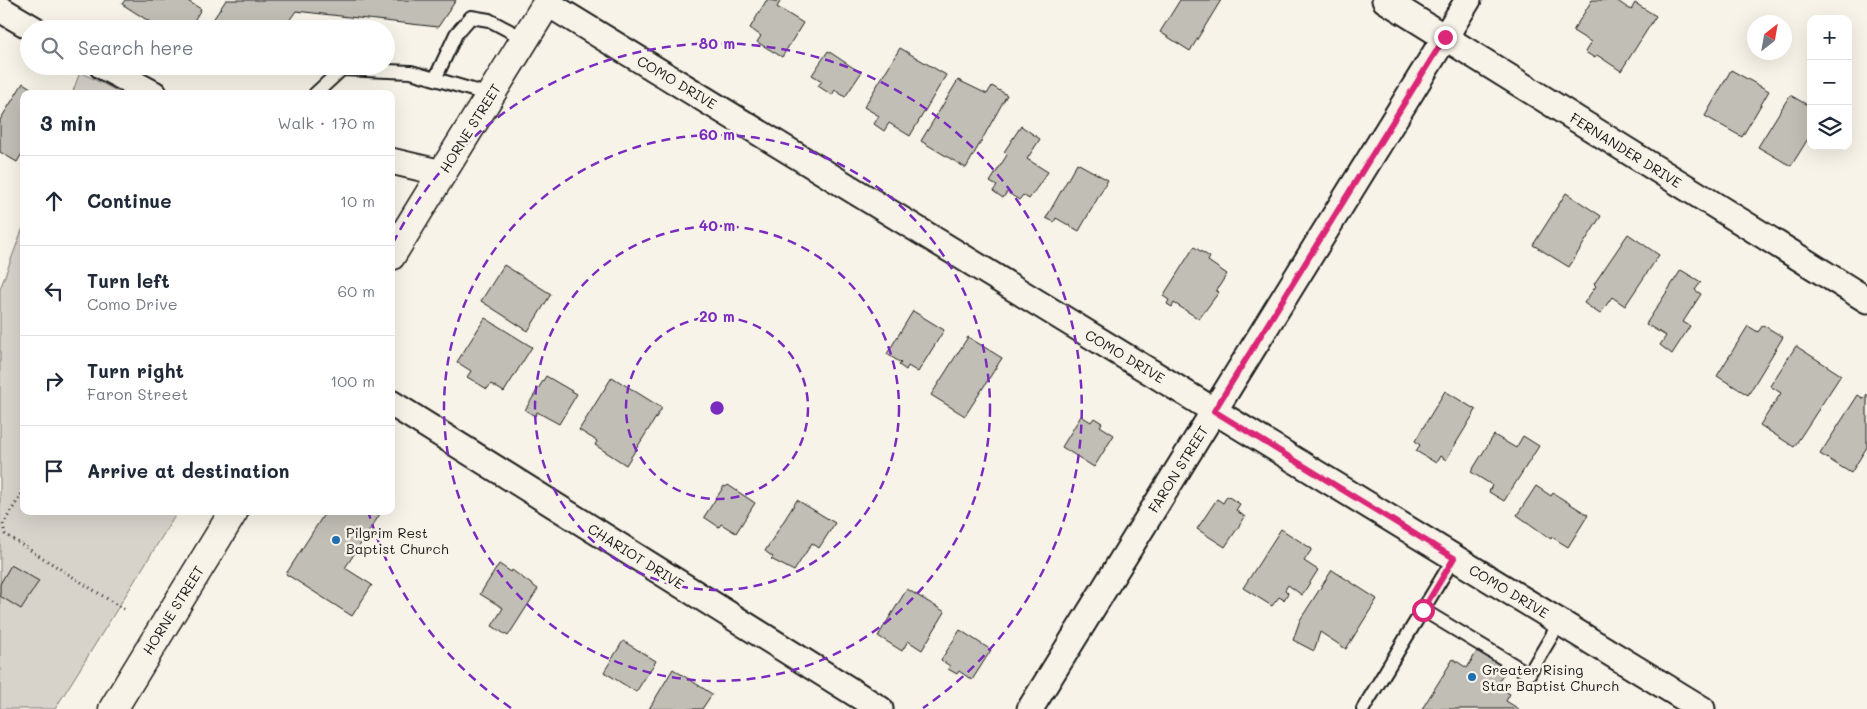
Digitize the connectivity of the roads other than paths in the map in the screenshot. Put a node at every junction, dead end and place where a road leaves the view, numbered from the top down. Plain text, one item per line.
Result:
1 (1385, 0) edge
2 (1468, 0) edge
3 (548, 2) edge
4 (0, 9) edge
5 (20, 21) edge
6 (1445, 37) junction
7 (525, 39) junction
8 (395, 71) edge
9 (119, 75) edge
10 (336, 75) edge
11 (435, 79) junction
12 (147, 90) edge
13 (319, 90) edge
14 (490, 95) junction
15 (395, 161) edge
16 (442, 174) junction
17 (395, 250) edge
18 (1867, 300) edge
19 (395, 406) edge
20 (1214, 411) junction
21 (232, 515) edge
22 (1454, 558) junction
23 (1423, 610) junction
24 (1560, 622) junction
25 (112, 709) edge
26 (880, 709) edge
27 (1030, 709) edge
28 (1363, 709) edge
29 (1702, 709) edge

1 - 6 street, FERNANDER DRIVE
2 - 6 street, FARON STREET
3 - 7 street, HORNE STREET
3 - 20 street, COMO DRIVE
4 - 5 street
6 - 18 street, FERNANDER DRIVE
6 - 20 street, FARON STREET
7 - 11 lane
7 - 14 street, HORNE STREET
8 - 11 lane
9 - 12 street
10 - 13 lane
11 - 14 lane
14 - 16 street, HORNE STREET
15 - 16 street
16 - 17 street, HORNE STREET
19 - 26 street, CHARIOT DRIVE
20 - 22 street, COMO DRIVE
20 - 27 street, FARON STREET
21 - 25 street, HORNE STREET
22 - 23 lane
22 - 24 street, COMO DRIVE
23 - 24 lane
23 - 28 lane
24 - 29 street, COMO DRIVE

